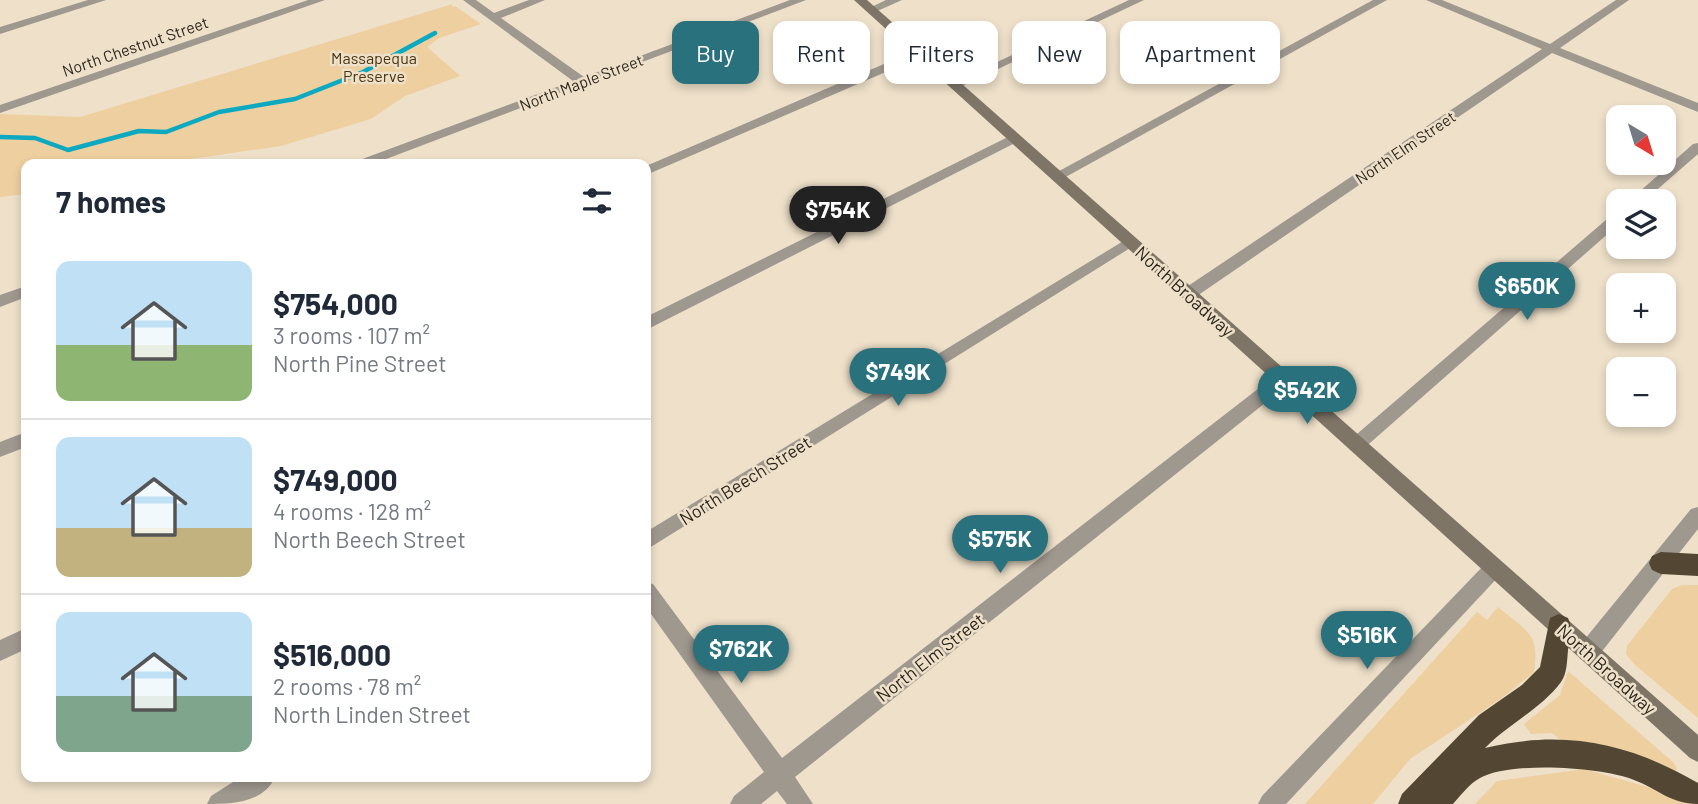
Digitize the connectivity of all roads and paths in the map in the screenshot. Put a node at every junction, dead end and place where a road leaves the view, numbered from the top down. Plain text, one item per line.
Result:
1 (100, 0) edge
2 (319, 0) edge
3 (469, 0) edge
4 (539, 0) edge
5 (800, 0) edge
6 (896, 0) edge
7 (1138, 0) edge
8 (1381, 0) edge
9 (1432, 0) edge
10 (1623, 0) edge
11 (865, 5) edge
12 (493, 17) junction
13 (884, 22) edge
14 (0, 31) edge
15 (1550, 48) junction
16 (884, 68) edge
17 (583, 82) junction
18 (954, 85) joint
19 (1698, 108) edge
20 (0, 109) edge
21 (1014, 138) junction
22 (1698, 146) edge
23 (375, 159) edge
24 (651, 169) edge
25 (1057, 176) junction
26 (1650, 189) edge
27 (1606, 227) edge
28 (1130, 242) junction
29 (21, 293) edge
30 (1188, 294) junction
31 (0, 301) edge
32 (651, 321) edge
33 (1283, 379) junction
34 (21, 441) edge
35 (1356, 444) junction
36 (0, 450) edge
37 (1698, 515) edge
38 (651, 539) edge
39 (1661, 563) junction
40 (1698, 565) edge
41 (1494, 568) junction
42 (651, 598) edge
43 (1559, 626) junction
44 (21, 640) edge
45 (0, 651) edge
46 (1588, 652) junction
47 (1698, 750) edge
48 (780, 774) junction
49 (255, 782) edge
50 (1698, 799) edge
51 (219, 804) edge
52 (742, 804) edge
53 (801, 804) edge
54 (1270, 804) edge
55 (1412, 804) edge
56 (1435, 804) edge

1 - 14 street
2 - 20 street, North Chestnut Street
3 - 12 street
4 - 12 street
5 - 17 street, North Maple Street
6 - 11 street
7 - 18 street
8 - 25 street
9 - 15 street
10 - 15 street, North Elm Street
11 - 13 main road, North Broadway
12 - 17 street
15 - 19 street
15 - 30 street, North Elm Street
16 - 24 street
17 - 23 street, North Maple Street
18 - 21 main road, North Broadway
21 - 25 main road, North Broadway
21 - 32 street
22 - 26 street
25 - 28 main road, North Broadway
27 - 35 street
28 - 30 main road, North Broadway
28 - 38 street, North Beech Street
29 - 31 street
30 - 33 main road, North Broadway
33 - 35 main road, North Broadway
33 - 48 street, North Elm Street
34 - 36 street
35 - 41 main road, North Broadway
37 - 39 street
39 - 40 highway
39 - 46 street
41 - 43 main road, North Broadway
41 - 54 street
42 - 48 street
43 - 46 main road, North Broadway
43 - 55 highway
44 - 45 street
46 - 47 main road, North Broadway
48 - 52 street, North Elm Street
48 - 53 street
49 - 51 street
50 - 56 highway

